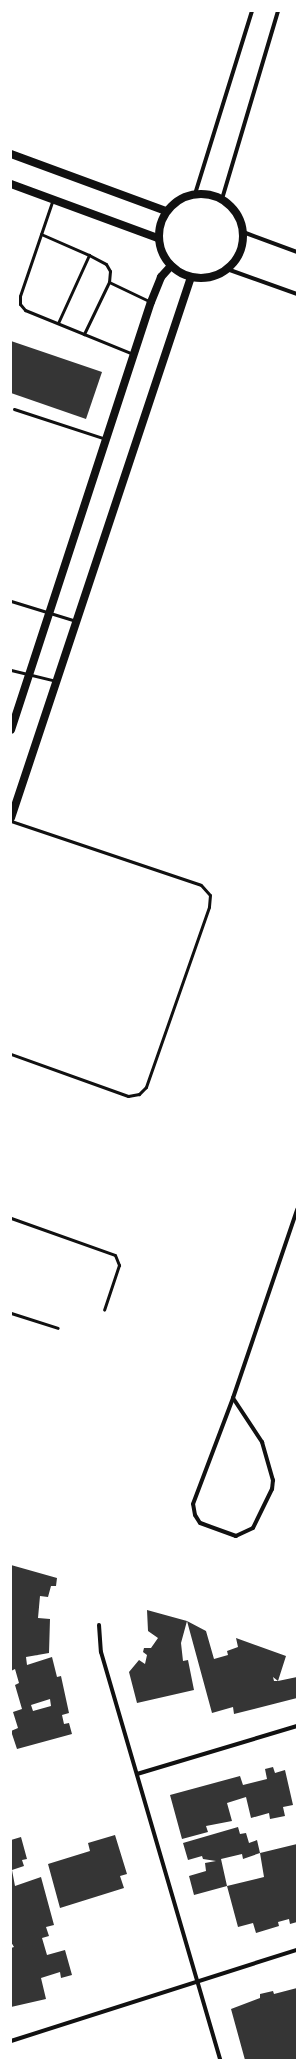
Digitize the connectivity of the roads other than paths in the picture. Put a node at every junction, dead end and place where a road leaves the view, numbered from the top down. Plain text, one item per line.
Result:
1 (252, 11) edge
2 (278, 11) edge
3 (11, 154) edge
4 (11, 184) edge
5 (195, 194) junction
6 (53, 199) junction
7 (222, 199) junction
8 (166, 211) junction
9 (243, 232) junction
10 (41, 234) junction
11 (158, 238) junction
12 (297, 252) edge
13 (89, 255) junction
14 (171, 266) junction
15 (227, 269) junction
16 (191, 277) junction
17 (109, 282) junction
18 (297, 294) edge
19 (151, 302) junction
20 (58, 323) junction
21 (84, 334) junction
22 (134, 355) junction
23 (14, 409) dead end
24 (106, 439) junction
25 (11, 601) edge
26 (49, 612) junction
27 (76, 621) junction
28 (11, 670) edge
29 (29, 673) junction
30 (58, 681) junction
31 (11, 730) edge
32 (11, 818) edge
33 (11, 821) edge
34 (11, 1054) edge
35 (297, 1210) edge
36 (11, 1218) edge
37 (104, 1310) dead end
38 (11, 1313) edge
39 (58, 1328) dead end
40 (233, 1398) junction
41 (98, 1625) dead end
42 (297, 1726) edge
43 (137, 1774) junction
44 (297, 1950) edge
45 (195, 1981) junction
46 (11, 2041) edge
47 (220, 2060) edge

1 - 5 street
2 - 7 street
3 - 8 main road
4 - 6 main road
5 - 7 main road
5 - 8 main road
6 - 10 lane
6 - 11 main road
7 - 9 main road
8 - 11 main road
9 - 12 street
9 - 15 main road
10 - 13 lane
10 - 20 lane
11 - 14 main road
13 - 17 lane
13 - 20 lane
14 - 16 main road
14 - 19 main road
15 - 16 main road
15 - 18 street
16 - 27 main road
17 - 19 lane
17 - 21 lane
19 - 22 main road
20 - 21 lane
21 - 22 lane
22 - 24 main road
23 - 24 lane
24 - 26 main road
25 - 26 lane
26 - 27 lane
26 - 29 main road
27 - 30 main road
28 - 29 lane
29 - 30 lane
29 - 31 main road
30 - 32 main road
33 - 34 lane
35 - 40 street
36 - 37 lane
38 - 39 lane
40 - 40 street
41 - 43 street
42 - 43 street
43 - 45 street
44 - 45 street
45 - 46 street
45 - 47 street

